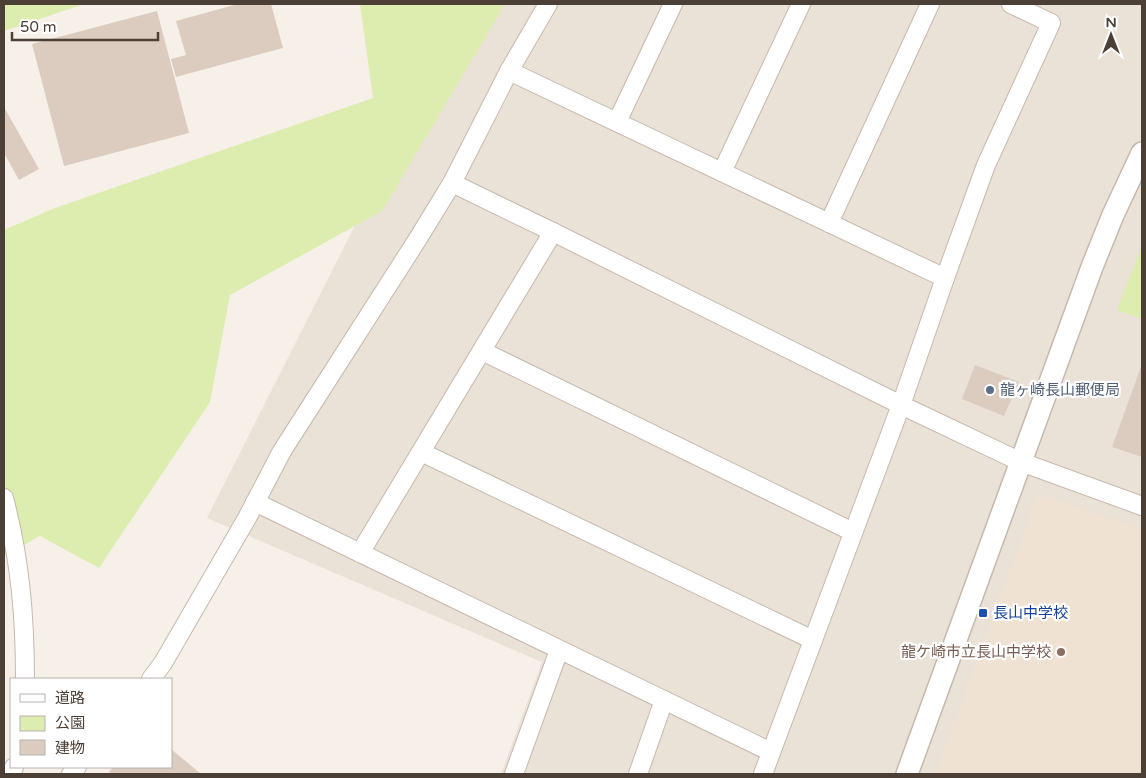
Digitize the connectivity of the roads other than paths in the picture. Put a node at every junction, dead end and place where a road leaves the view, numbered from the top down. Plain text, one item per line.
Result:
1 (548, 4) edge
2 (673, 4) edge
3 (801, 4) edge
4 (930, 4) edge
5 (1011, 4) edge
6 (509, 71) junction
7 (617, 122) junction
8 (1142, 153) edge
9 (722, 172) junction
10 (452, 184) junction
11 (829, 222) junction
12 (553, 232) junction
13 (945, 278) junction
14 (482, 351) junction
15 (901, 405) junction
16 (421, 452) junction
17 (1021, 462) junction
18 (4, 498) edge
19 (255, 502) junction
20 (1142, 506) edge
21 (853, 532) junction
22 (360, 553) junction
23 (813, 640) junction
24 (559, 650) junction
25 (25, 678) edge
26 (152, 678) edge
27 (664, 700) junction
28 (771, 752) junction
29 (514, 774) edge
30 (638, 774) edge
31 (763, 774) edge
32 (907, 774) edge

1 - 6 street
2 - 7 street
3 - 9 street
4 - 11 street
5 - 13 street
6 - 7 street
6 - 10 street
7 - 9 street
8 - 17 street
9 - 11 street
10 - 12 street
10 - 19 street
11 - 13 street
12 - 14 street
12 - 15 street
13 - 15 street
14 - 16 street
14 - 21 street
15 - 17 street
15 - 21 street
16 - 22 street
16 - 23 street
17 - 20 street
17 - 32 street
18 - 25 street
19 - 22 street
19 - 26 street
21 - 23 street
22 - 24 street
23 - 28 street
24 - 27 street
24 - 29 street
27 - 28 street
27 - 30 street
28 - 31 street

